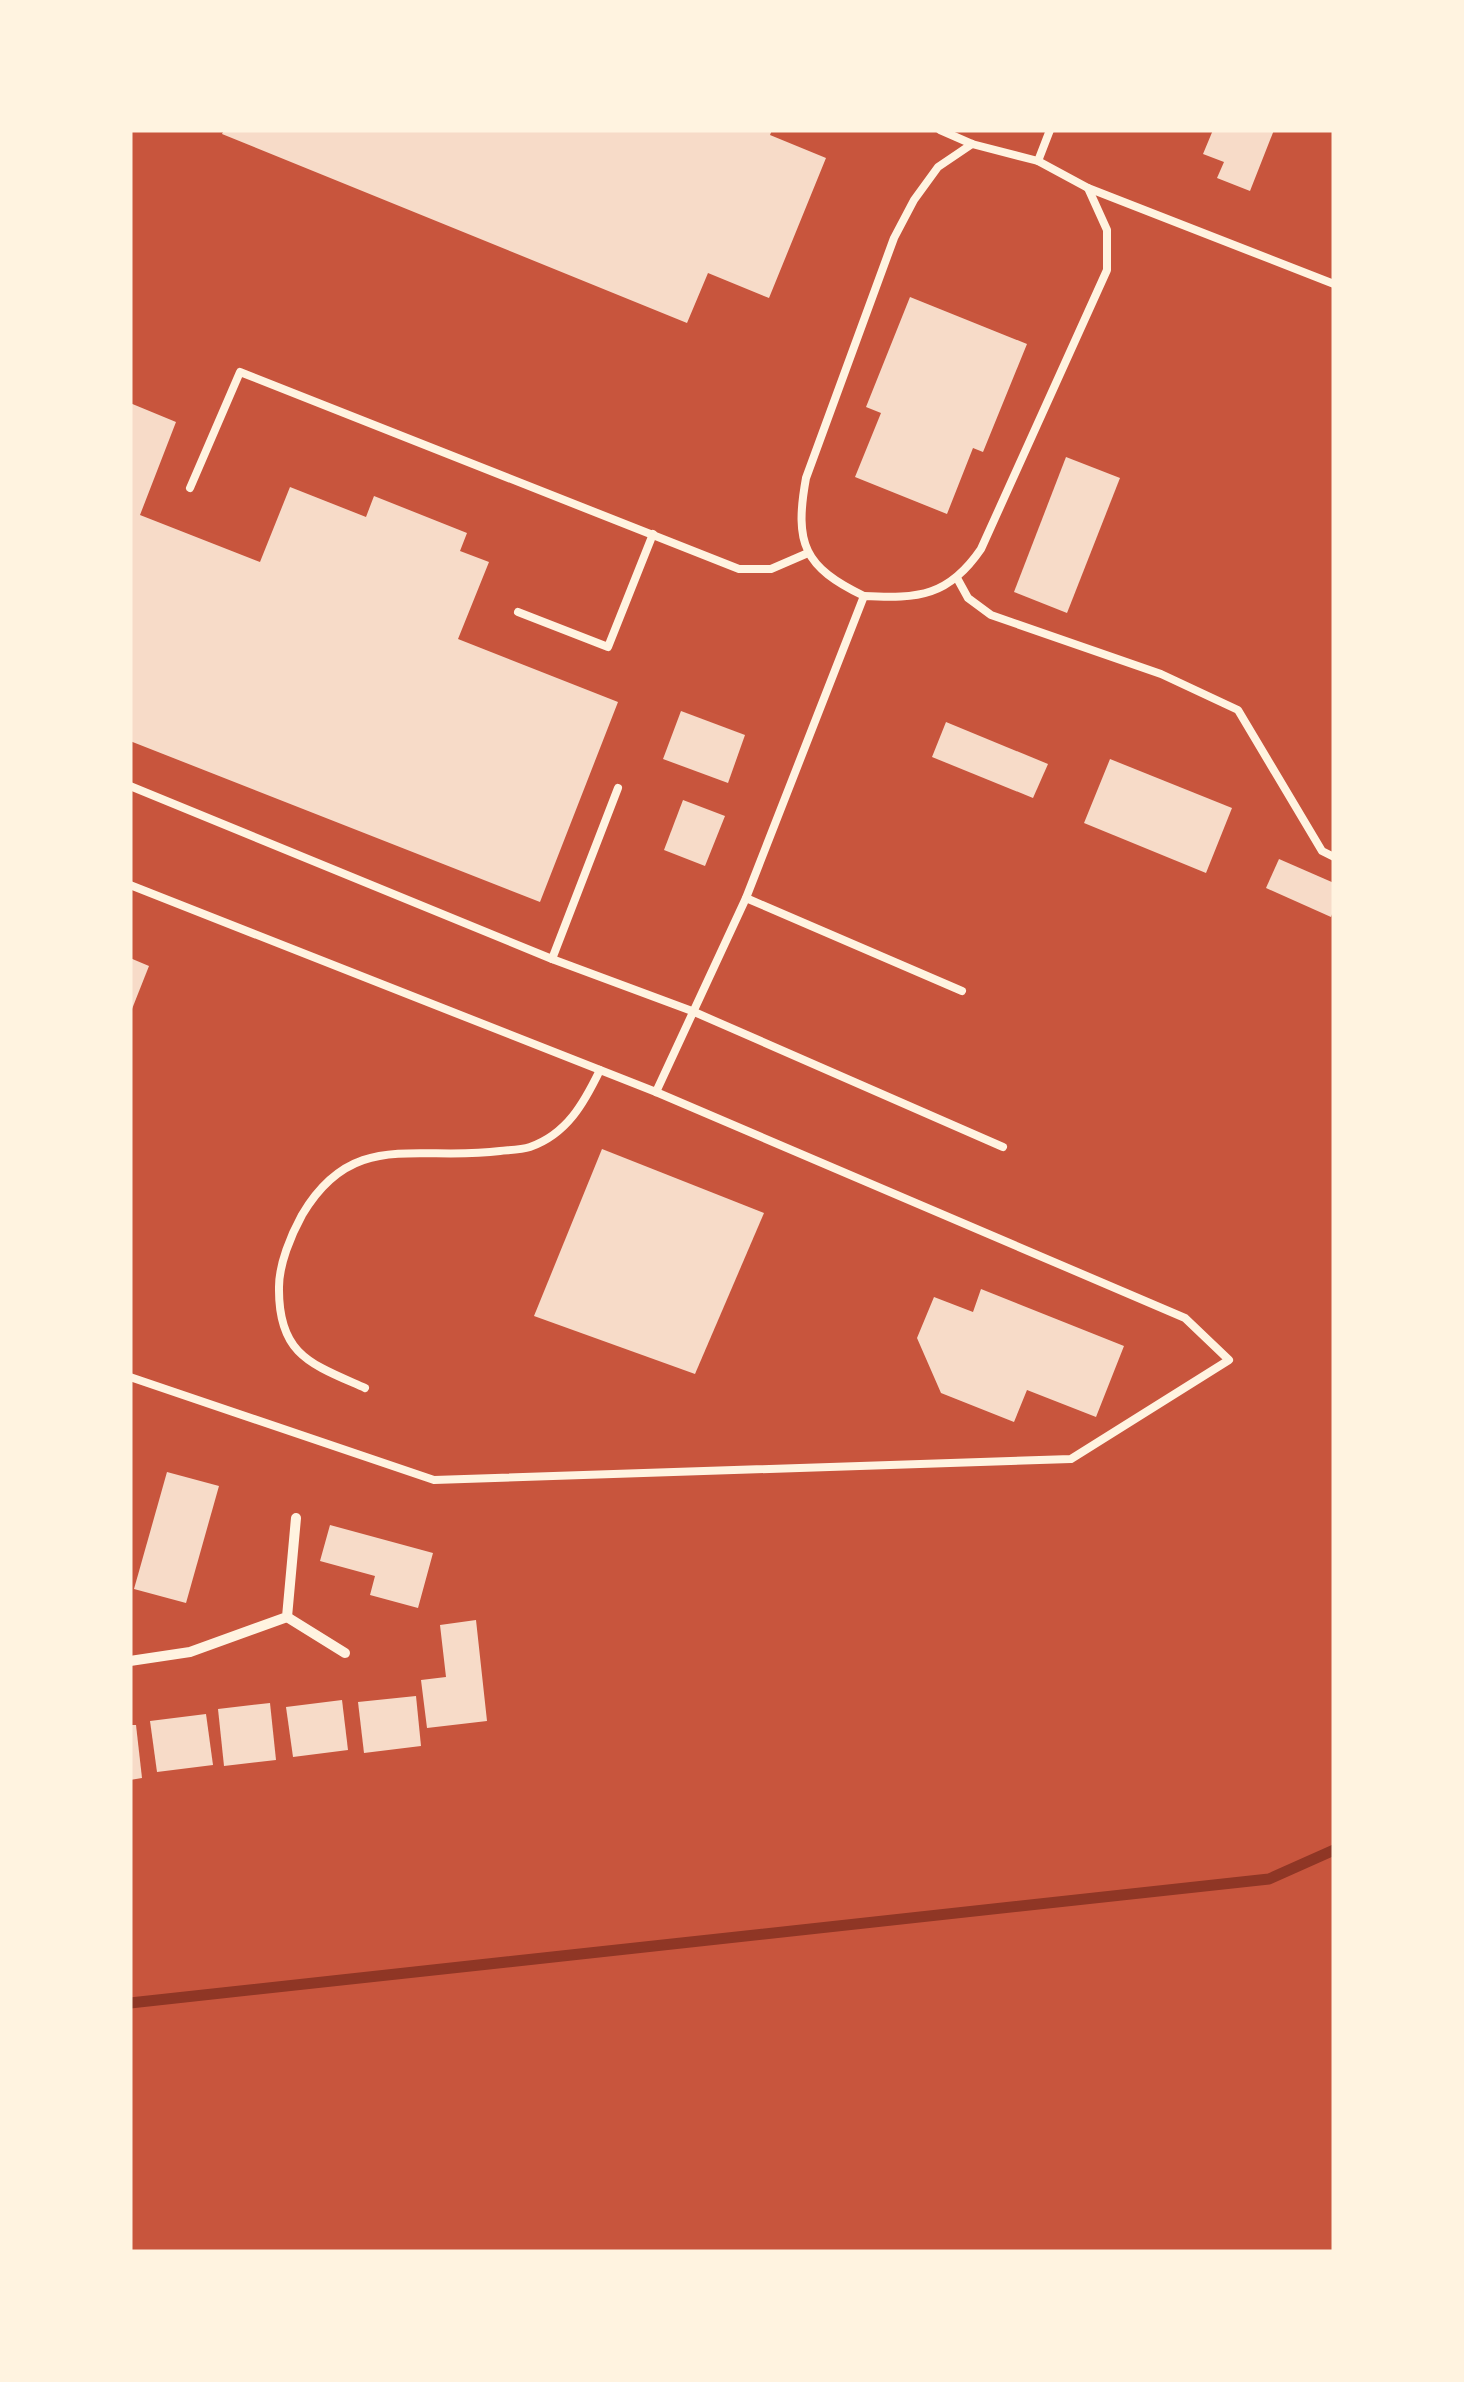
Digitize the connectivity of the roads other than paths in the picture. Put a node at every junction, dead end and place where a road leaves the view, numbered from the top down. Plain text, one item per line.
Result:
1 (940, 130) edge
2 (1050, 130) edge
3 (972, 144) junction
4 (1038, 161) junction
5 (1088, 188) junction
6 (1334, 284) edge
7 (190, 488) dead end
8 (653, 534) junction
9 (808, 553) junction
10 (957, 578) junction
11 (864, 596) junction
12 (518, 612) dead end
13 (130, 786) edge
14 (618, 788) dead end
15 (1334, 856) edge
16 (130, 884) edge
17 (746, 898) junction
18 (552, 958) junction
19 (962, 991) dead end
20 (692, 1011) junction
21 (600, 1070) junction
22 (656, 1092) junction
23 (1003, 1147) dead end
24 (130, 1377) edge
25 (365, 1388) dead end
26 (296, 1518) dead end
27 (286, 1618) junction
28 (345, 1653) dead end
29 (130, 1661) edge

1 - 3 lane
2 - 4 lane
3 - 4 lane
3 - 9 lane
4 - 5 lane
5 - 6 lane
5 - 10 lane
7 - 8 lane
8 - 9 lane
8 - 12 lane
9 - 11 lane
10 - 11 lane
10 - 15 lane
11 - 17 lane
13 - 18 lane
14 - 18 lane
16 - 21 lane
17 - 19 lane
17 - 20 lane
18 - 20 lane
20 - 22 lane
20 - 23 lane
21 - 22 lane
21 - 25 lane
22 - 24 lane
26 - 27 street
27 - 28 street
27 - 29 street

